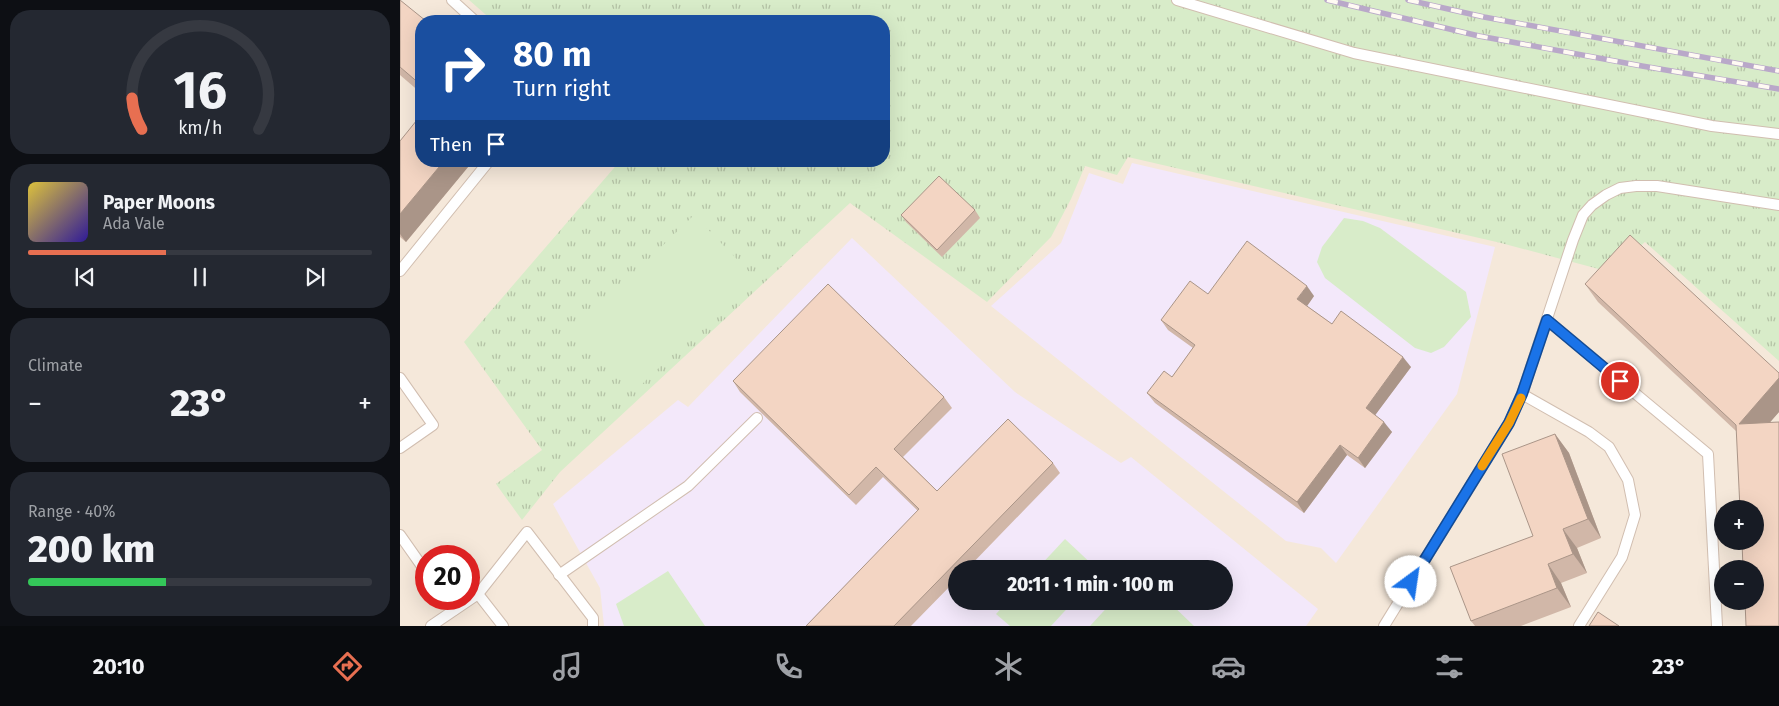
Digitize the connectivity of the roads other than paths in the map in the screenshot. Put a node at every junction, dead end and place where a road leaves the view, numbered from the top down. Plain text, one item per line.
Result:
1 (452, 0) edge
2 (1177, 0) edge
3 (468, 15) edge
4 (1779, 134) edge
5 (484, 167) edge
6 (1779, 205) edge
7 (400, 270) edge
8 (1547, 320) junction
9 (400, 378) edge
10 (1522, 394) junction
11 (757, 418) edge
12 (400, 448) edge
13 (400, 535) edge
14 (415, 556) edge
15 (559, 575) junction
16 (480, 591) edge
17 (480, 597) edge
18 (454, 610) edge
19 (431, 626) edge
20 (503, 626) edge
21 (593, 626) edge
22 (1384, 626) edge
23 (1579, 626) edge
24 (1717, 626) edge

1 - 3 lane
2 - 4 lane
5 - 7 lane
6 - 8 lane
8 - 10 lane
8 - 24 lane
9 - 12 lane
10 - 22 lane
10 - 23 lane
11 - 15 lane
13 - 14 lane
15 - 16 lane
15 - 21 lane
17 - 20 lane
18 - 19 lane

